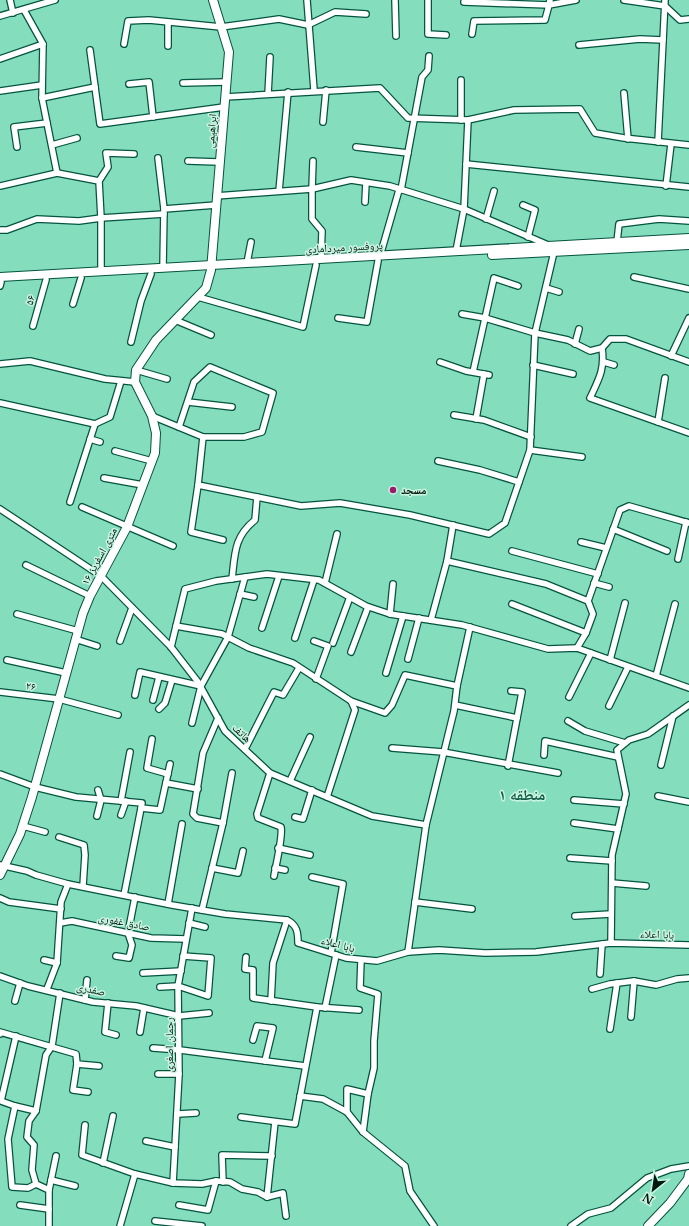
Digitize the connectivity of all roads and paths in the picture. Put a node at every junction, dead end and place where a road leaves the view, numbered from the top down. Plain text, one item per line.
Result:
1 (10, 0) edge
2 (55, 0) edge
3 (214, 0) edge
4 (307, 0) edge
5 (395, 0) edge
6 (428, 0) edge
7 (576, 0) edge
8 (624, 0) edge
9 (464, 2) dead end
10 (550, 2) edge
11 (665, 3) edge
12 (24, 10) junction
13 (13, 13) junction
14 (366, 14) dead end
15 (0, 16) edge
16 (689, 19) edge
17 (168, 22) junction
18 (308, 25) junction
19 (221, 27) junction
20 (472, 34) dead end
21 (446, 35) dead end
22 (396, 36) dead end
23 (663, 40) junction
24 (43, 44) junction
25 (124, 44) dead end
26 (579, 45) dead end
27 (168, 46) dead end
28 (90, 50) dead end
29 (429, 56) dead end
30 (270, 57) dead end
31 (0, 59) edge
32 (461, 80) dead end
33 (226, 82) junction
34 (183, 83) dead end
35 (129, 84) dead end
36 (42, 85) junction
37 (95, 87) junction
38 (314, 90) junction
39 (326, 90) junction
40 (0, 91) edge
41 (288, 92) junction
42 (624, 93) dead end
43 (268, 94) junction
44 (225, 97) junction
45 (42, 98) junction
46 (224, 107) junction
47 (153, 117) junction
48 (414, 118) junction
49 (461, 120) junction
50 (468, 120) junction
51 (323, 122) dead end
52 (47, 123) junction
53 (77, 138) dead end
54 (628, 139) junction
55 (658, 142) junction
56 (671, 144) junction
57 (52, 145) junction
58 (689, 145) edge
59 (17, 147) dead end
60 (356, 147) dead end
61 (408, 153) junction
62 (134, 154) dead end
63 (158, 158) dead end
64 (188, 161) dead end
65 (314, 161) dead end
66 (219, 162) junction
67 (466, 164) junction
68 (57, 173) junction
69 (98, 181) junction
70 (366, 183) junction
71 (0, 186) edge
72 (666, 186) junction
73 (689, 187) edge
74 (312, 189) junction
75 (400, 190) junction
76 (494, 191) dead end
77 (279, 192) junction
78 (216, 196) junction
79 (364, 202) dead end
80 (216, 205) junction
81 (522, 205) dead end
82 (464, 210) junction
83 (164, 212) junction
84 (101, 218) junction
85 (486, 219) junction
86 (689, 221) edge
87 (0, 230) edge
88 (528, 237) junction
89 (689, 238) edge
90 (251, 242) dead end
91 (617, 242) junction
92 (689, 245) edge
93 (552, 249) junction
94 (456, 254) junction
95 (379, 258) junction
96 (319, 262) junction
97 (247, 264) junction
98 (163, 268) junction
99 (211, 268) junction
100 (101, 272) junction
101 (151, 274) junction
102 (634, 277) dead end
103 (81, 278) junction
104 (46, 280) junction
105 (0, 282) edge
106 (518, 286) dead end
107 (546, 288) junction
108 (689, 289) edge
109 (559, 292) dead end
110 (198, 297) junction
111 (72, 304) dead end
112 (462, 314) dead end
113 (338, 318) dead end
114 (485, 318) junction
115 (689, 318) edge
116 (175, 320) junction
117 (33, 326) dead end
118 (579, 329) dead end
119 (535, 333) junction
120 (211, 335) dead end
121 (131, 342) dead end
122 (575, 344) junction
123 (602, 348) junction
124 (672, 356) junction
125 (440, 362) dead end
126 (604, 362) junction
127 (689, 362) edge
128 (0, 364) edge
129 (533, 365) junction
130 (614, 365) dead end
131 (136, 370) junction
132 (473, 372) junction
133 (573, 374) dead end
134 (664, 378) dead end
135 (167, 379) dead end
136 (122, 381) junction
137 (135, 382) junction
138 (188, 402) junction
139 (0, 403) edge
140 (232, 407) dead end
141 (454, 415) dead end
142 (152, 416) junction
143 (476, 419) junction
144 (658, 422) junction
145 (95, 424) junction
146 (179, 427) junction
147 (689, 433) edge
148 (203, 437) junction
149 (531, 437) junction
150 (90, 439) junction
151 (100, 442) dead end
152 (530, 450) junction
153 (115, 451) dead end
154 (582, 457) dead end
155 (152, 461) junction
156 (438, 461) dead end
157 (104, 478) dead end
158 (519, 482) junction
159 (143, 485) junction
160 (198, 485) junction
161 (258, 497) junction
162 (70, 502) dead end
163 (82, 507) dead end
164 (0, 509) edge
165 (687, 522) edge
166 (453, 525) junction
167 (127, 527) junction
168 (613, 529) junction
169 (337, 534) dead end
170 (223, 540) dead end
171 (581, 542) dead end
172 (173, 546) dead end
173 (606, 548) junction
174 (512, 551) dead end
175 (667, 551) dead end
176 (678, 559) dead end
177 (447, 561) junction
178 (26, 566) dead end
179 (598, 574) junction
180 (101, 576) junction
181 (279, 576) junction
182 (245, 577) junction
183 (232, 579) junction
184 (314, 580) junction
185 (325, 583) junction
186 (594, 583) junction
187 (393, 584) dead end
188 (608, 587) dead end
189 (240, 594) junction
190 (90, 596) junction
191 (254, 597) dead end
192 (350, 597) junction
193 (588, 601) junction
194 (625, 603) dead end
195 (512, 604) dead end
196 (675, 604) dead end
197 (368, 607) junction
198 (132, 608) junction
199 (17, 614) dead end
200 (390, 614) junction
201 (402, 616) junction
202 (419, 618) junction
203 (431, 620) junction
204 (176, 626) junction
205 (470, 627) junction
206 (262, 628) dead end
207 (586, 633) junction
208 (77, 635) junction
209 (228, 637) junction
210 (295, 638) dead end
211 (120, 641) dead end
212 (314, 641) dead end
213 (333, 643) dead end
214 (97, 646) dead end
215 (171, 647) junction
216 (577, 648) junction
217 (351, 652) dead end
218 (591, 653) junction
219 (408, 659) dead end
220 (7, 660) dead end
221 (610, 660) junction
222 (628, 667) junction
223 (300, 668) junction
224 (386, 673) dead end
225 (66, 674) junction
226 (656, 676) junction
227 (159, 677) junction
228 (316, 679) junction
229 (172, 680) junction
230 (201, 686) junction
231 (457, 686) junction
232 (689, 688) edge
233 (511, 691) dead end
234 (0, 692) edge
235 (135, 694) dead end
236 (569, 697) dead end
237 (59, 699) junction
238 (153, 700) dead end
239 (351, 701) junction
240 (455, 705) junction
241 (689, 705) edge
242 (609, 706) dead end
243 (160, 709) dead end
244 (118, 715) dead end
245 (673, 716) junction
246 (218, 718) junction
247 (517, 718) junction
248 (568, 721) dead end
249 (192, 722) dead end
250 (310, 737) dead end
251 (152, 739) dead end
252 (626, 743) junction
253 (392, 748) dead end
254 (245, 749) junction
255 (130, 752) dead end
256 (443, 752) junction
257 (544, 755) dead end
258 (618, 757) junction
259 (170, 764) dead end
260 (661, 765) dead end
261 (508, 766) junction
262 (232, 773) dead end
263 (270, 773) junction
264 (0, 774) edge
265 (168, 774) junction
266 (558, 774) dead end
267 (290, 781) junction
268 (166, 783) junction
269 (35, 787) junction
270 (198, 789) junction
271 (98, 790) dead end
272 (312, 790) junction
273 (658, 796) dead end
274 (327, 797) junction
275 (101, 800) junction
276 (574, 800) dead end
277 (124, 801) junction
278 (689, 802) edge
279 (624, 804) junction
280 (141, 808) junction
281 (121, 815) dead end
282 (97, 816) dead end
283 (295, 817) dead end
284 (223, 823) junction
285 (574, 823) dead end
286 (182, 824) dead end
287 (426, 825) junction
288 (23, 826) junction
289 (618, 829) junction
290 (45, 832) dead end
291 (59, 837) dead end
292 (278, 848) junction
293 (243, 851) dead end
294 (310, 855) dead end
295 (570, 858) dead end
296 (612, 861) junction
297 (2, 865) edge
298 (212, 868) junction
299 (275, 868) junction
300 (285, 870) dead end
301 (0, 875) edge
302 (274, 876) dead end
303 (312, 877) dead end
304 (612, 883) junction
305 (68, 884) junction
306 (83, 886) junction
307 (646, 886) dead end
308 (124, 895) junction
309 (135, 897) junction
310 (0, 898) edge
311 (415, 902) junction
312 (168, 904) junction
313 (192, 908) junction
314 (61, 909) junction
315 (472, 909) dead end
316 (202, 910) junction
317 (611, 914) junction
318 (575, 916) dead end
319 (287, 920) junction
320 (60, 923) junction
321 (189, 923) junction
322 (206, 927) dead end
323 (128, 934) junction
324 (186, 939) junction
325 (611, 942) junction
326 (602, 944) junction
327 (689, 945) edge
328 (408, 952) junction
329 (333, 954) junction
330 (116, 956) dead end
331 (183, 956) junction
332 (246, 957) dead end
333 (44, 960) dead end
334 (361, 960) junction
335 (57, 963) junction
336 (181, 971) junction
337 (143, 973) dead end
338 (600, 974) dead end
339 (0, 976) edge
340 (689, 978) edge
341 (87, 980) dead end
342 (634, 981) junction
343 (20, 983) junction
344 (617, 983) junction
345 (178, 986) junction
346 (160, 987) dead end
347 (47, 989) junction
348 (592, 989) dead end
349 (60, 993) junction
350 (85, 1000) junction
351 (15, 1001) dead end
352 (271, 1001) junction
353 (108, 1003) junction
354 (316, 1007) junction
355 (144, 1008) junction
356 (325, 1008) junction
357 (359, 1010) dead end
358 (208, 1013) dead end
359 (179, 1016) junction
360 (631, 1017) dead end
361 (610, 1029) dead end
362 (140, 1032) dead end
363 (0, 1034) edge
364 (116, 1035) dead end
365 (16, 1036) junction
366 (253, 1040) dead end
367 (52, 1046) junction
368 (153, 1048) dead end
369 (180, 1050) junction
370 (266, 1061) junction
371 (77, 1064) junction
372 (99, 1066) dead end
373 (305, 1066) junction
374 (158, 1074) dead end
375 (179, 1074) junction
376 (88, 1092) dead end
377 (368, 1094) junction
378 (300, 1096) junction
379 (15, 1106) junction
380 (36, 1111) junction
381 (347, 1112) junction
382 (196, 1113) dead end
383 (178, 1114) junction
384 (114, 1116) dead end
385 (241, 1117) dead end
386 (276, 1122) junction
387 (85, 1125) dead end
388 (362, 1132) junction
389 (146, 1141) dead end
390 (175, 1147) junction
391 (56, 1156) dead end
392 (272, 1156) junction
393 (103, 1163) junction
394 (689, 1166) edge
395 (135, 1174) junction
396 (689, 1177) edge
397 (51, 1180) junction
398 (216, 1181) junction
399 (223, 1182) junction
400 (173, 1183) junction
401 (36, 1184) junction
402 (75, 1186) dead end
403 (49, 1190) junction
404 (267, 1197) junction
405 (20, 1205) dead end
406 (180, 1205) dead end
407 (49, 1209) junction
408 (286, 1216) dead end
409 (155, 1221) dead end
410 (49, 1226) edge
411 (120, 1226) edge
412 (202, 1226) edge
413 (434, 1226) edge
414 (571, 1226) edge
415 (648, 1226) edge

1 - 13 street
2 - 12 street
3 - 19 main road, ابراهیمی
4 - 18 street
5 - 22 street
6 - 21 street
7 - 10 street
8 - 11 street
9 - 10 street
10 - 20 street
11 - 16 street
11 - 23 street
12 - 13 street
12 - 24 street
13 - 15 street
14 - 18 street
17 - 19 street
17 - 25 street
17 - 27 street
18 - 19 street
18 - 38 street
19 - 33 main road, ابراهیمی
23 - 26 street
23 - 55 street
24 - 31 street
24 - 36 street
28 - 37 street
29 - 48 street
30 - 43 street
32 - 49 street
33 - 34 street
33 - 44 main road, ابراهیمی
35 - 47 street
36 - 40 street
36 - 45 street
37 - 45 street
37 - 47 street
38 - 39 street
38 - 41 street
39 - 48 street
39 - 51 street
41 - 43 street
41 - 77 street
42 - 54 street
43 - 44 street
44 - 46 main road, ابراهیمی
45 - 52 street
46 - 47 street
46 - 66 main road, ابراهیمی
48 - 49 street
48 - 61 street
49 - 50 street
50 - 54 street
50 - 67 street
52 - 57 street
52 - 59 street
53 - 57 street
54 - 55 street
55 - 56 street
56 - 58 street
56 - 72 street
57 - 68 street
60 - 61 street
61 - 75 street
62 - 69 street
63 - 83 street
64 - 66 street
65 - 74 street
66 - 78 main road, ابراهیمی
67 - 72 street
67 - 82 street
68 - 69 street
68 - 71 street
69 - 84 street
70 - 74 street
70 - 75 street
70 - 79 street
72 - 73 street
74 - 77 street
74 - 96 street
75 - 82 street
75 - 95 street
76 - 85 street
77 - 78 street
78 - 80 main road, ابراهیمی
80 - 83 street
80 - 99 main road, ابراهیمی
81 - 88 street
82 - 85 street
82 - 94 street
83 - 84 street
83 - 98 street
84 - 87 street
84 - 100 street
85 - 88 street
86 - 91 street
88 - 93 street
89 - 91 main road, پروفسور میردامادی
90 - 97 street
91 - 93 main road, پروفسور میردامادی
92 - 93 main road, پروفسور میردامادی
93 - 94 main road, پروفسور میردامادی
93 - 107 street
94 - 95 main road, پروفسور میردامادی
95 - 96 main road, پروفسور میردامادی
95 - 113 street
96 - 97 main road, پروفسور میردامادی
96 - 99 main road, پروفسور میردامادی
96 - 110 street
97 - 99 main road, پروفسور میردامادی
98 - 99 main road, پروفسور میردامادی
98 - 100 main road, پروفسور میردامادی
99 - 101 main road, پروفسور میردامادی
99 - 110 main road
100 - 105 main road, پروفسور میردامادی
101 - 103 main road, پروفسور میردامادی
101 - 121 street
102 - 108 street
103 - 104 main road, پروفسور میردامادی
103 - 111 street
104 - 105 main road, پروفسور میردامادی
104 - 117 street, ۵۶
106 - 114 street
107 - 109 street
107 - 119 street
110 - 116 main road
112 - 114 street
114 - 119 street
114 - 132 street
115 - 124 street
116 - 120 street
116 - 131 main road
118 - 122 street
119 - 122 street
119 - 129 street
122 - 123 street
123 - 124 street
123 - 126 street
124 - 127 street
125 - 132 street
126 - 130 street
126 - 144 street
128 - 136 street
129 - 133 street
129 - 149 street
131 - 135 street
131 - 137 main road
132 - 143 street
134 - 144 street
136 - 137 street
136 - 145 street
137 - 142 main road, ۱۶ متری اسفریز
138 - 140 street
138 - 146 street
138 - 148 street
139 - 145 street
141 - 143 street
142 - 146 street
142 - 155 main road, ۱۶ متری اسفریز
143 - 149 street
144 - 147 street
145 - 150 street
146 - 148 street
148 - 160 street
149 - 152 street
150 - 151 street
150 - 162 street
152 - 154 street
152 - 158 street
153 - 155 street
155 - 159 main road, ۱۶ متری اسفریز
156 - 158 street
157 - 159 street
158 - 166 street
159 - 167 main road, ۱۶ متری اسفریز
160 - 161 street
160 - 170 street
161 - 166 street
161 - 183 street
163 - 167 street
164 - 180 street, هاتف
165 - 168 street
165 - 176 street
166 - 177 street
167 - 172 street
167 - 180 main road, ۱۶ متری اسفریز
168 - 173 street
168 - 175 street
169 - 185 street
171 - 173 street
173 - 179 street
174 - 179 street
177 - 193 street
177 - 203 street
178 - 190 street
179 - 186 street
180 - 190 main road, ۱۶ متری اسفریز
180 - 198 street, هاتف
181 - 182 street
181 - 184 street
181 - 206 street
182 - 183 street
182 - 189 street
183 - 204 street
184 - 185 street
184 - 210 street
185 - 192 street
186 - 188 street
186 - 193 street
187 - 200 street
189 - 191 street
189 - 209 street
190 - 208 main road, ۱۶ متری اسفریز
192 - 197 street
192 - 213 street
193 - 207 street
194 - 221 street
195 - 207 street
196 - 226 street
197 - 200 street
197 - 217 street
198 - 211 street
198 - 215 street, هاتف
199 - 208 street
200 - 201 street
201 - 202 street
201 - 224 street
202 - 203 street
202 - 219 street
203 - 205 street
204 - 209 street
204 - 215 street
205 - 216 street
205 - 231 street
207 - 216 street
208 - 214 street
208 - 225 main road, ۱۶ متری اسفریز
209 - 223 street
209 - 230 street
212 - 228 street
215 - 230 street, هاتف
216 - 218 street
218 - 221 street
218 - 236 street
220 - 225 street
221 - 222 street
222 - 226 street
222 - 242 street
223 - 228 street
223 - 254 street
225 - 237 main road, ۱۶ متری اسفریز
226 - 232 street
227 - 229 street
227 - 235 street
227 - 238 street
228 - 239 street
229 - 230 street
229 - 243 street
230 - 246 street, هاتف
230 - 249 street
231 - 239 street
231 - 240 street
233 - 247 street
234 - 237 street, ۲۶
237 - 244 street, ۲۶
237 - 269 main road, ۱۶ متری اسفریز
239 - 274 street
240 - 247 street
240 - 256 street
241 - 245 street
245 - 252 street
245 - 260 street
246 - 254 street, هاتف
246 - 270 street
247 - 261 street
248 - 252 street
250 - 267 street
251 - 265 street
252 - 258 street
253 - 256 street
254 - 263 street, هاتف
255 - 277 street
256 - 261 street
256 - 287 street
257 - 258 street
258 - 279 street
259 - 265 street
261 - 266 street
262 - 284 street
263 - 267 street, هاتف
263 - 292 street
264 - 269 street
265 - 268 street
267 - 272 street, هاتف
268 - 270 street
268 - 280 street
269 - 275 street
269 - 288 main road, ۱۶ متری اسفریز
270 - 284 street
271 - 275 street
272 - 274 street, هاتف
272 - 283 street
273 - 278 street
274 - 287 street, هاتف
275 - 277 street
275 - 282 street
276 - 279 street
277 - 280 street
277 - 281 street
279 - 289 street
280 - 308 street
284 - 298 street
285 - 289 street
286 - 312 street
287 - 311 street
288 - 290 street
288 - 297 main road, ۱۶ متری اسفریز
289 - 296 street
291 - 306 street
292 - 294 street
292 - 299 street
293 - 298 street
295 - 296 street
296 - 304 street
297 - 301 main road, ۱۶ متری اسفریز
297 - 305 street
298 - 316 street
299 - 300 street
299 - 302 street
303 - 329 street
304 - 307 street
304 - 317 street
305 - 306 street
305 - 314 street
306 - 308 street
308 - 309 street
309 - 312 street
309 - 323 street
310 - 314 street
311 - 315 street
311 - 328 street
312 - 313 street
313 - 316 street
313 - 321 street, رحمان اصغری
314 - 320 street
316 - 319 street
317 - 318 street
317 - 325 street
319 - 329 street, بابا اعلاء
319 - 352 street
320 - 323 street, صادق غفوری
320 - 335 street
321 - 322 street
321 - 324 street, رحمان اصغری
323 - 324 street, صادق غفوری
323 - 330 street
324 - 331 street, رحمان اصغری
325 - 326 street, بابا اعلاء
325 - 327 street, بابا اعلاء
326 - 328 street, بابا اعلاء
326 - 338 street
328 - 334 street, بابا اعلاء
329 - 334 street, بابا اعلاء
329 - 356 street
331 - 336 street, رحمان اصغری
331 - 345 street
332 - 352 street
333 - 335 street
334 - 377 street
335 - 347 street
336 - 337 street
336 - 345 street, رحمان اصغری
339 - 343 street, صفدری
340 - 342 street
341 - 350 street
342 - 344 street
342 - 360 street
343 - 347 street, صفدری
343 - 351 street
344 - 348 street
344 - 361 street
345 - 346 street
345 - 359 street, رحمان اصغری
347 - 349 street, صفدری
349 - 350 street, صفدری
349 - 367 street
350 - 353 street, صفدری
352 - 354 street
353 - 355 street, صفدری
353 - 364 street
354 - 356 street
354 - 373 street
355 - 359 street, صفدری
355 - 362 street
356 - 357 street
358 - 359 street, صفدری
359 - 369 street, رحمان اصغری
363 - 365 street
365 - 367 street
365 - 379 street
366 - 370 street
367 - 371 street
367 - 380 street
368 - 369 street
369 - 370 street
369 - 375 street, رحمان اصغری
370 - 373 street
371 - 372 street
371 - 376 street
373 - 378 street
374 - 375 street
375 - 383 street, رحمان اصغری
377 - 381 street
377 - 388 street
378 - 381 street
378 - 386 street
379 - 380 street
379 - 401 street
380 - 401 street
381 - 388 street
382 - 383 street
383 - 390 street, رحمان اصغری
384 - 393 street
385 - 386 street
386 - 392 street
387 - 393 street
388 - 413 street
389 - 390 street
390 - 400 street, رحمان اصغری
391 - 397 street
392 - 399 street
392 - 404 street
393 - 395 street
394 - 414 street
395 - 400 street
395 - 411 street
396 - 415 main road
397 - 402 street
397 - 403 street
398 - 399 street
398 - 400 street
398 - 406 street
399 - 404 street
401 - 403 street
403 - 407 street
404 - 408 street
405 - 407 street
407 - 410 street
409 - 412 street

